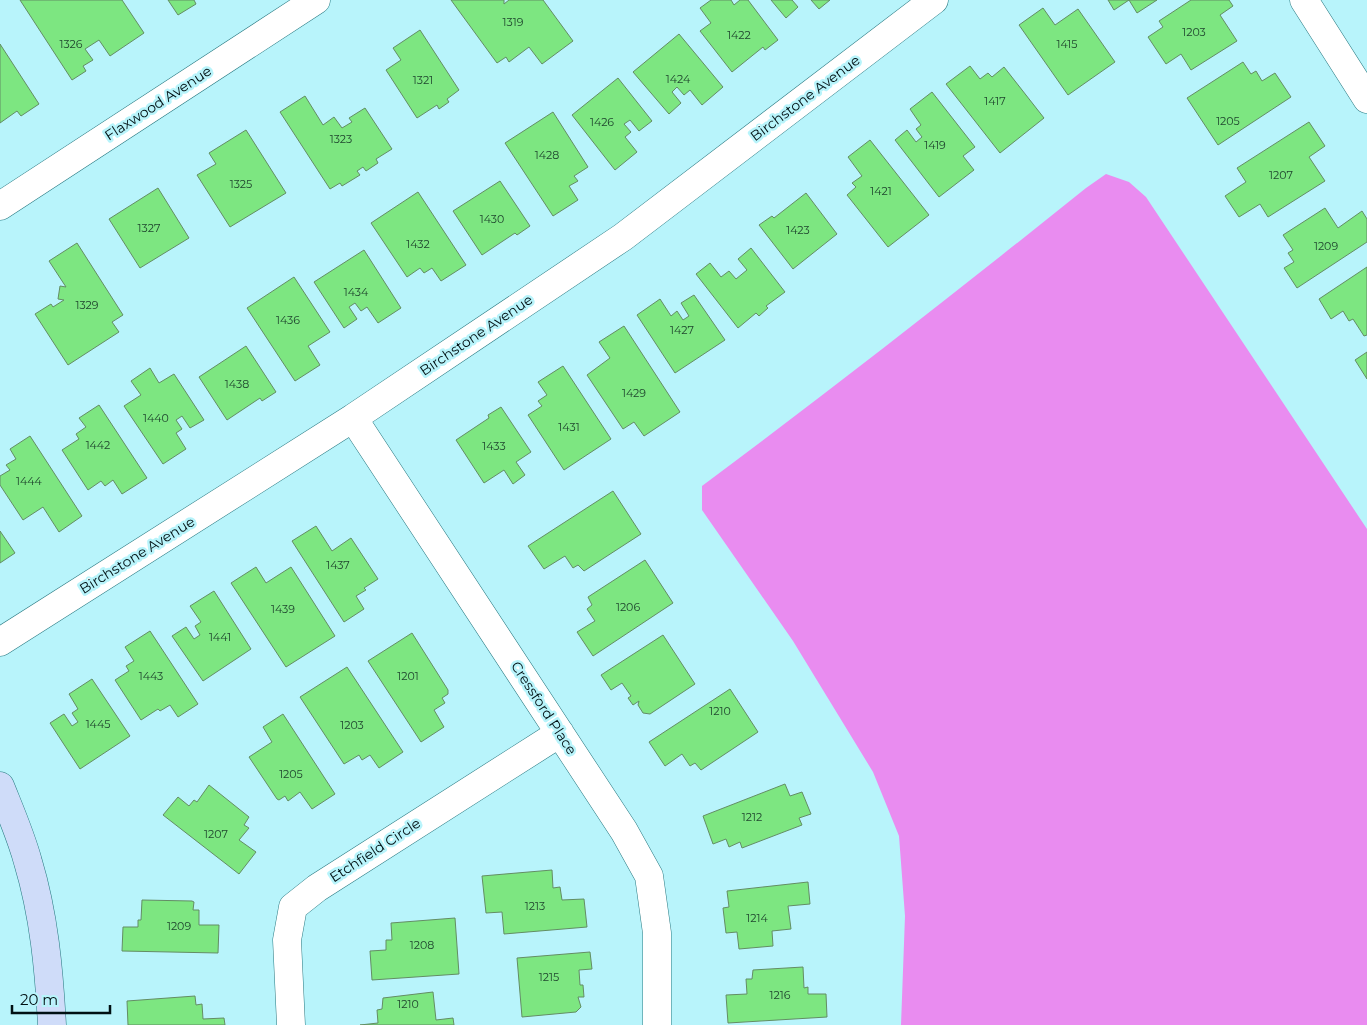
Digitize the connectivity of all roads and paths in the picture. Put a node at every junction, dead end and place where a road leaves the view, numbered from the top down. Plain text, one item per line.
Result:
1 (316, 0) edge
2 (934, 0) edge
3 (1304, 0) edge
4 (1367, 99) edge
5 (0, 206) edge
6 (353, 418) junction
7 (0, 642) edge
8 (560, 732) junction
9 (0, 786) edge
10 (52, 1025) edge
11 (291, 1025) edge
12 (657, 1025) edge

1 - 5 street, Flaxwood Avenue
2 - 6 street, Birchstone Avenue
3 - 4 street
6 - 7 street, Birchstone Avenue
6 - 8 street, Cressford Place
8 - 11 street, Etchfield Circle
8 - 12 street, Cressford Place
9 - 10 street

